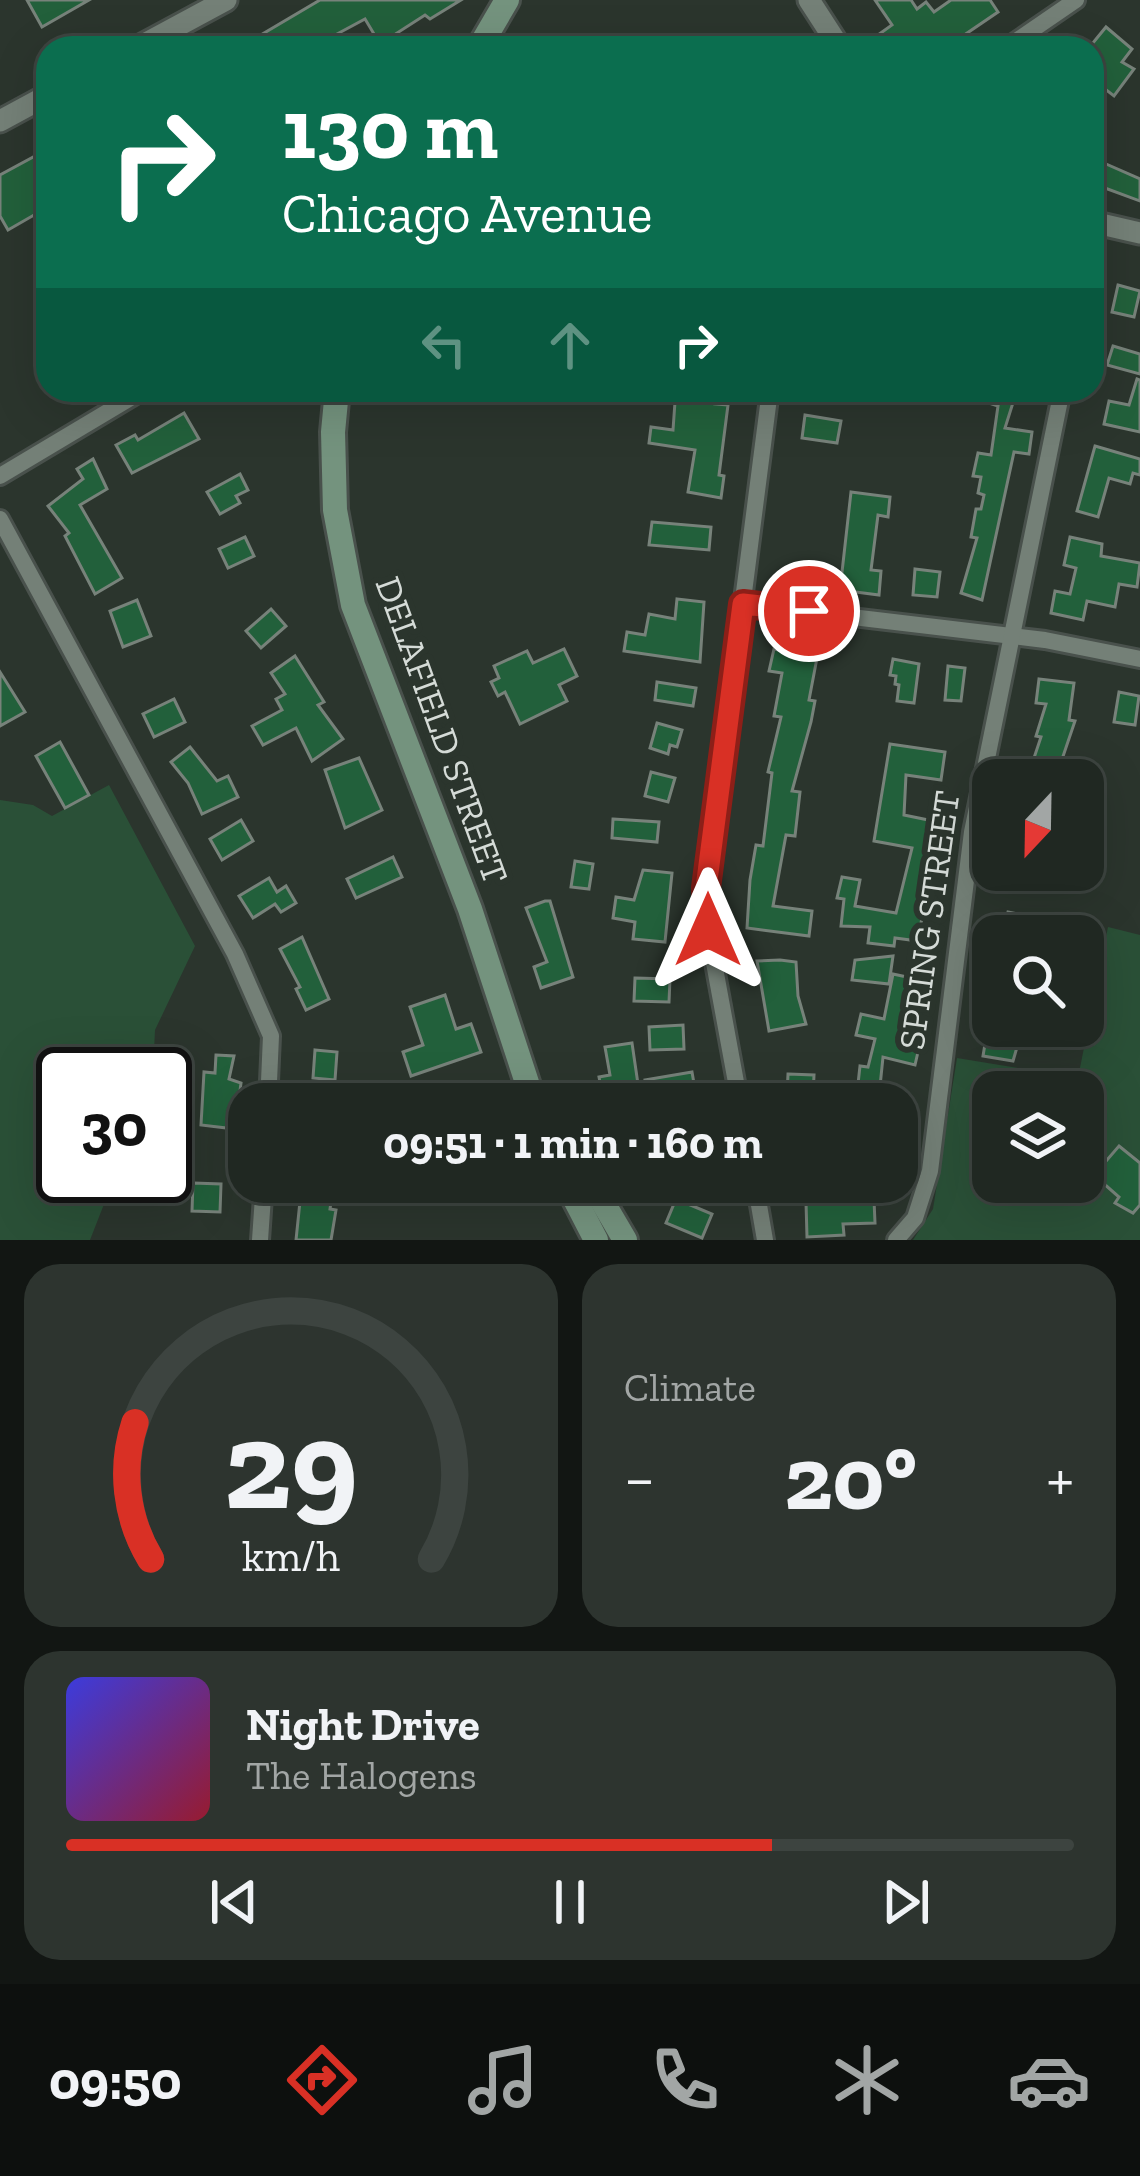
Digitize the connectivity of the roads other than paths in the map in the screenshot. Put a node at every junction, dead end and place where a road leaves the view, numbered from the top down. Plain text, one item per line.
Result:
1 (226, 0) edge
2 (507, 0) edge
3 (809, 0) edge
4 (1076, 0) edge
5 (158, 36) edge
6 (486, 36) edge
7 (827, 36) edge
8 (1024, 36) edge
9 (36, 101) edge
10 (0, 121) edge
11 (1104, 224) edge
12 (1140, 233) edge
13 (124, 402) edge
14 (336, 402) edge
15 (768, 402) edge
16 (1060, 402) edge
17 (0, 476) edge
18 (0, 519) edge
19 (743, 604) junction
20 (1012, 636) junction
21 (1140, 659) edge
22 (269, 1083) edge
23 (528, 1083) edge
24 (736, 1083) edge
25 (263, 1203) edge
26 (577, 1203) edge
27 (603, 1203) edge
28 (759, 1203) edge
29 (260, 1240) edge
30 (596, 1240) edge
31 (625, 1240) edge
32 (765, 1240) edge
33 (896, 1240) edge

1 - 5 street
2 - 6 main road
3 - 7 street
4 - 8 street
9 - 10 street
11 - 12 street
13 - 17 street
14 - 23 main road, DELAFIELD STREET
15 - 19 street
16 - 20 street, SPRING STREET
18 - 22 street
19 - 20 street
19 - 24 street
20 - 21 street
20 - 33 street, SPRING STREET
25 - 29 street
26 - 30 main road
27 - 31 main road
28 - 32 street

